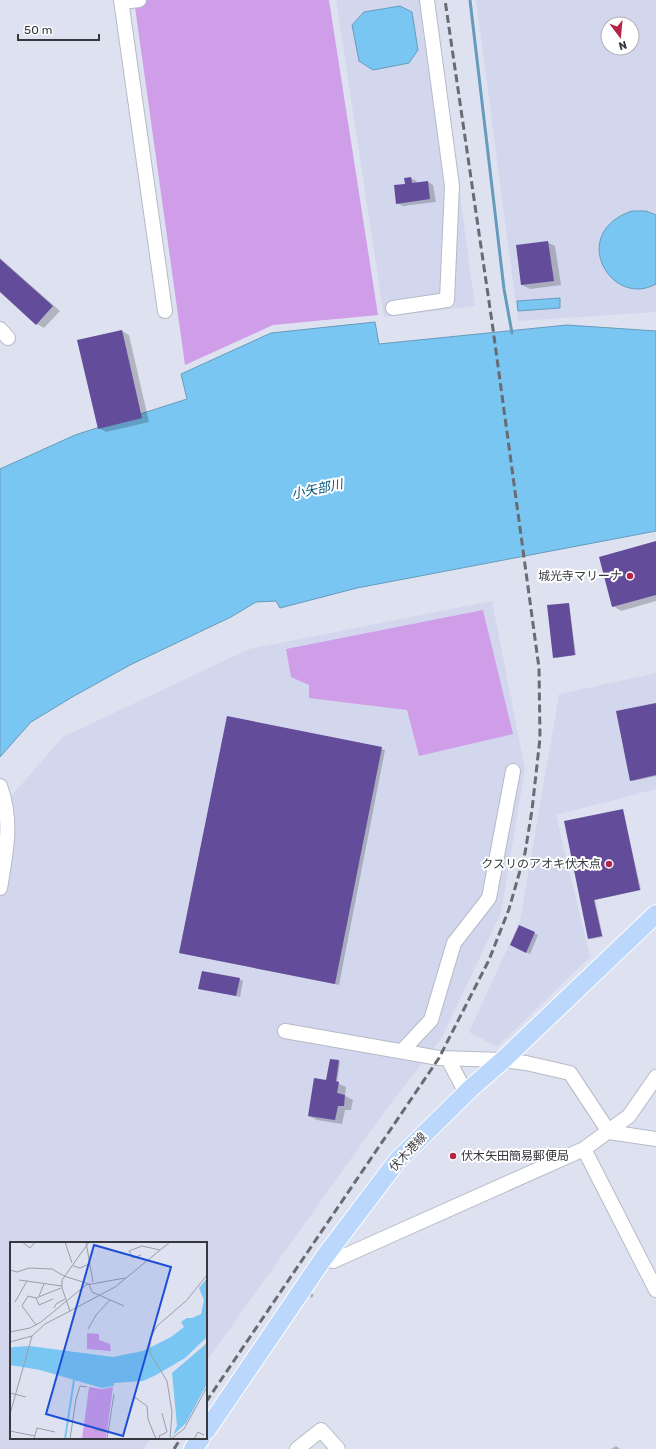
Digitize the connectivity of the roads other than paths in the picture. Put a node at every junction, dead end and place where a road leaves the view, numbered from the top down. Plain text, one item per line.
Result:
1 (138, 0) edge
2 (426, 0) edge
3 (121, 1) edge
4 (394, 308) dead end
5 (165, 311) dead end
6 (513, 771) dead end
7 (0, 786) edge
8 (0, 888) edge
9 (656, 914) edge
10 (285, 1031) dead end
11 (408, 1052) junction
12 (448, 1059) junction
13 (503, 1060) junction
14 (656, 1077) edge
15 (466, 1094) junction
16 (609, 1132) junction
17 (656, 1139) edge
18 (584, 1149) junction
19 (323, 1259) junction
20 (655, 1286) edge
21 (207, 1430) edge
22 (200, 1439) edge
23 (193, 1449) edge
24 (297, 1449) edge
25 (338, 1449) edge

1 - 3 street
2 - 4 street
3 - 5 street
6 - 11 street
7 - 8 street
9 - 13 main road, 伏木港線
10 - 11 street
11 - 12 street
12 - 13 street
12 - 15 street
13 - 15 main road, 伏木港線
13 - 16 street
14 - 16 street
15 - 19 main road, 伏木港線
16 - 17 street
16 - 18 street
18 - 19 street
18 - 20 street
19 - 21 main road, 伏木港線
22 - 23 main road
24 - 25 street

